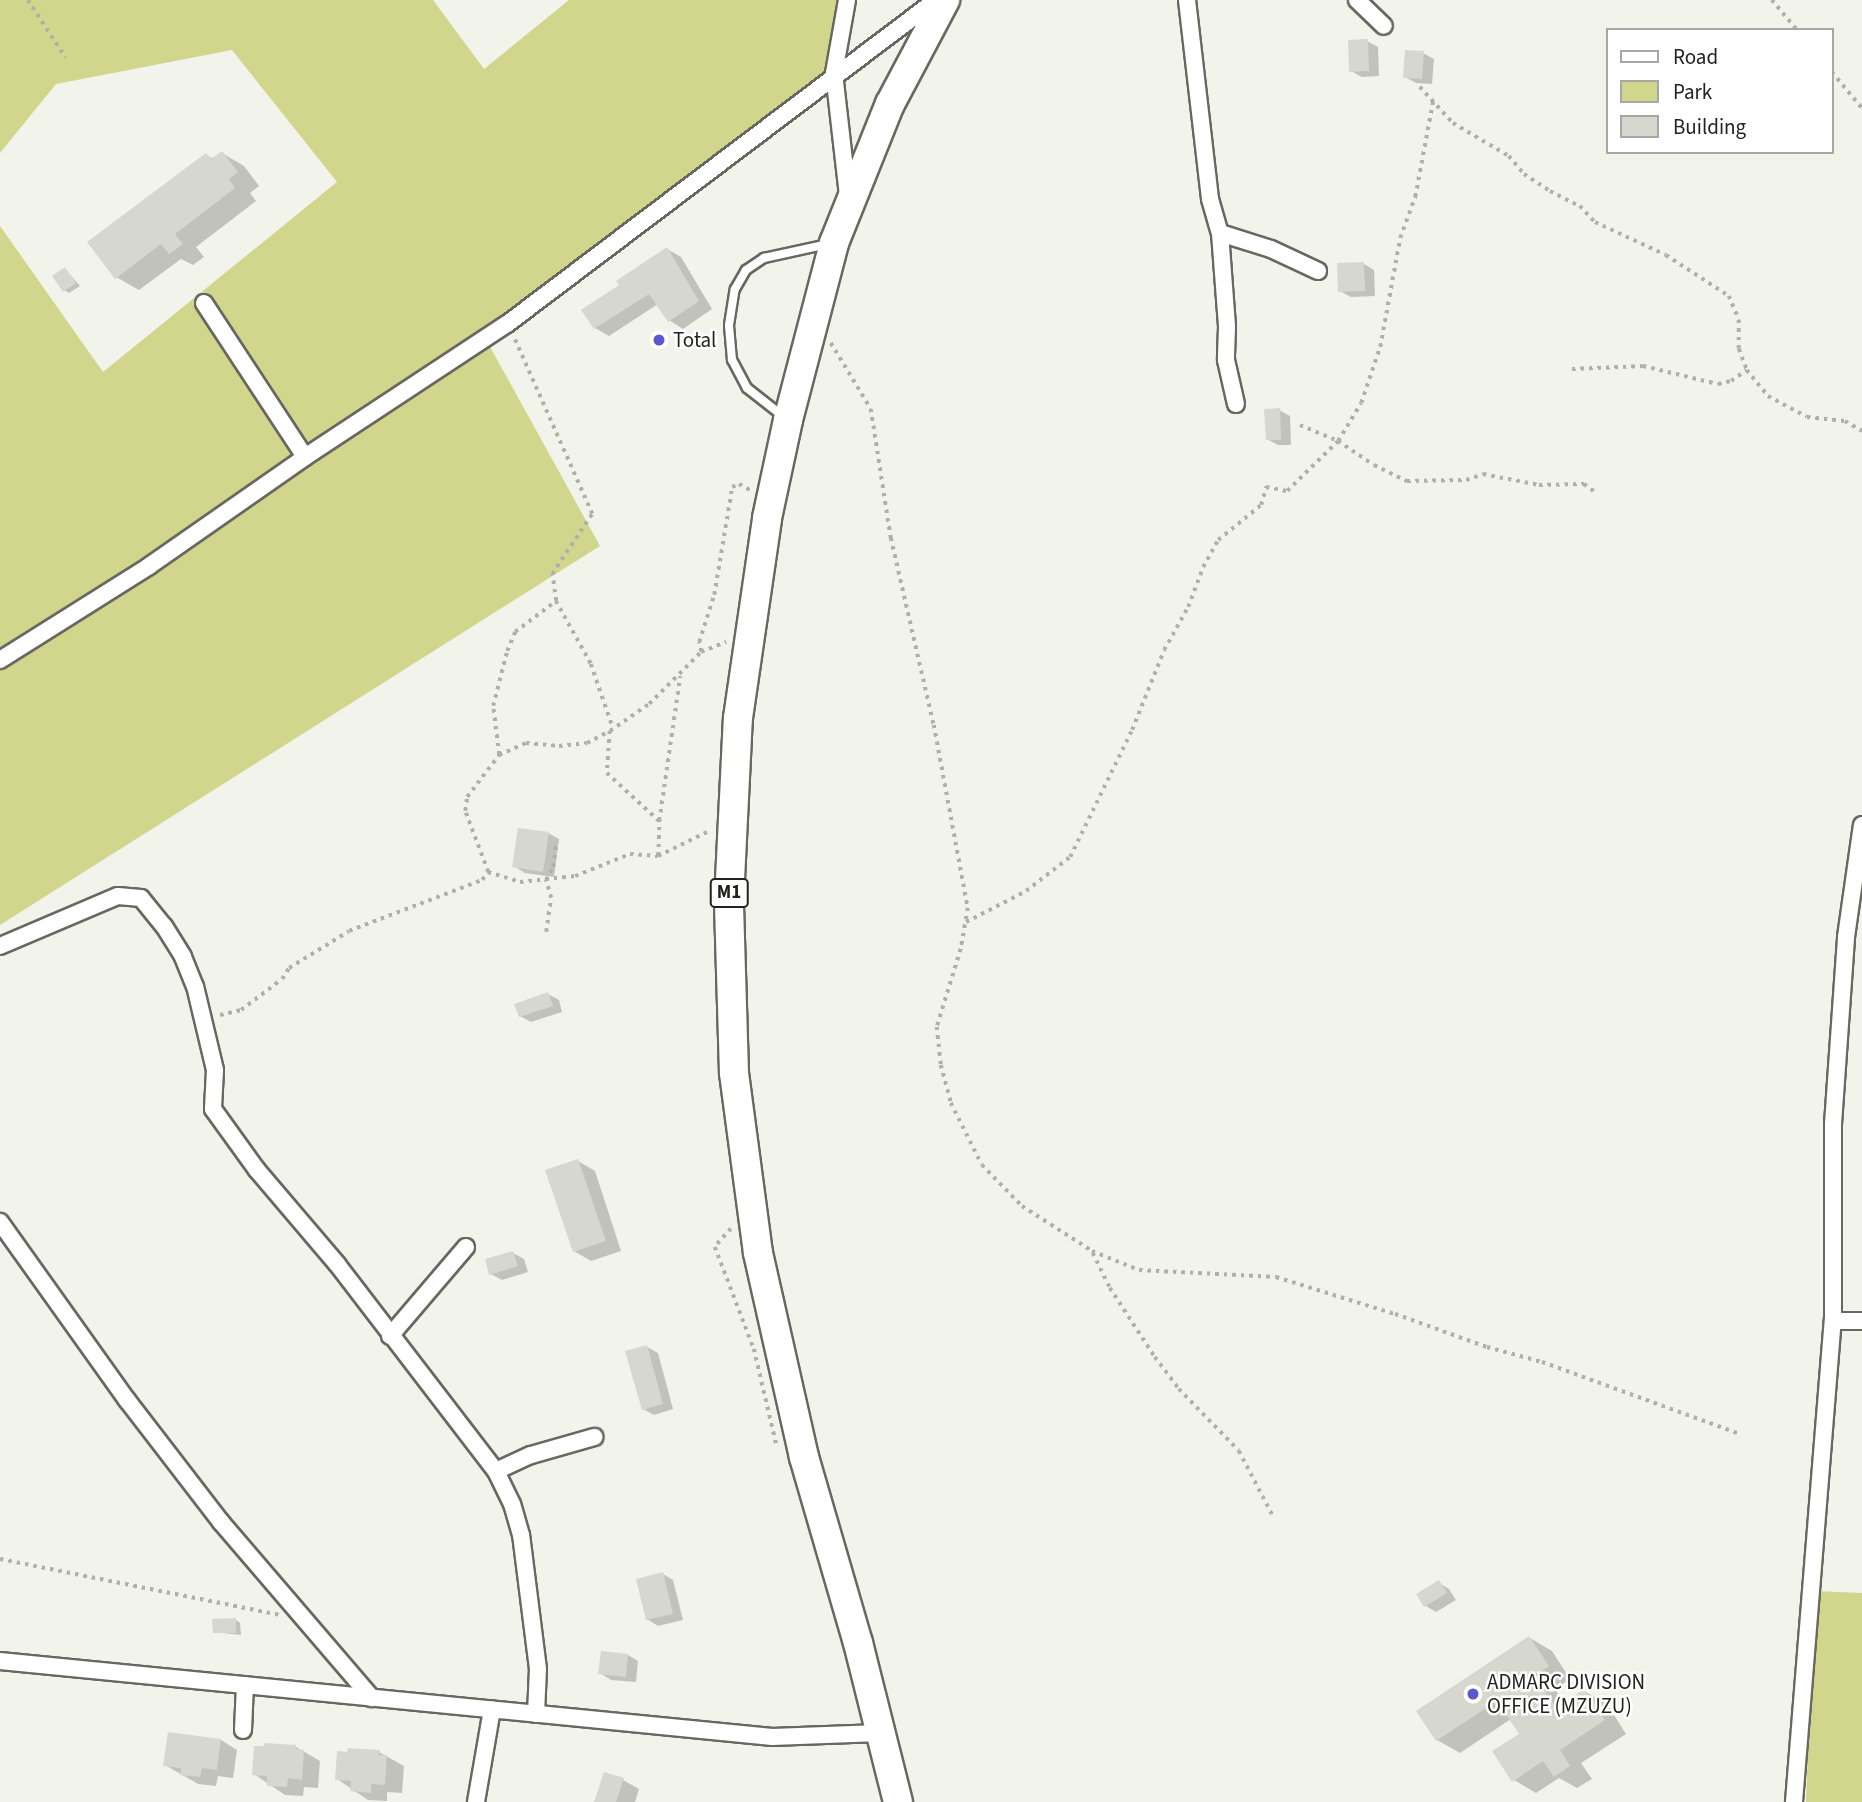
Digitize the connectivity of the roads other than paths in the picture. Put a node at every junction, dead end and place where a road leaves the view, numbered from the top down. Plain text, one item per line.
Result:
1 (847, 0) edge
2 (936, 0) edge
3 (945, 0) edge
4 (1187, 0) edge
5 (1357, 0) edge
6 (1384, 26) dead end
7 (834, 78) junction
8 (849, 207) junction
9 (1220, 233) junction
10 (834, 243) junction
11 (1318, 271) dead end
12 (205, 303) dead end
13 (1236, 404) dead end
14 (788, 420) junction
15 (305, 457) junction
16 (0, 660) edge
17 (1862, 825) edge
18 (0, 946) edge
19 (0, 1222) edge
20 (466, 1247) dead end
21 (1833, 1321) junction
22 (1862, 1321) edge
23 (390, 1336) junction
24 (594, 1437) dead end
25 (496, 1471) junction
26 (0, 1661) edge
27 (245, 1685) junction
28 (372, 1698) junction
29 (492, 1709) junction
30 (536, 1714) junction
31 (243, 1730) dead end
32 (880, 1733) junction
33 (475, 1802) edge
34 (898, 1802) edge
35 (1794, 1802) edge

1 - 7 street
2 - 7 street
3 - 8 highway, M1
4 - 9 street
5 - 6 street
7 - 8 street
7 - 15 street
8 - 10 highway, M1
9 - 11 street
9 - 13 street
10 - 14 highway, M1
10 - 14 lane
12 - 15 street
14 - 32 highway, M1
15 - 16 street
17 - 21 street
18 - 23 street
19 - 28 street
20 - 23 street
21 - 22 street
21 - 35 street
23 - 25 street
24 - 25 street
25 - 30 street
26 - 27 street
27 - 28 street
27 - 31 street
28 - 29 street
29 - 30 street
29 - 33 street
30 - 32 street
32 - 34 highway, M1

